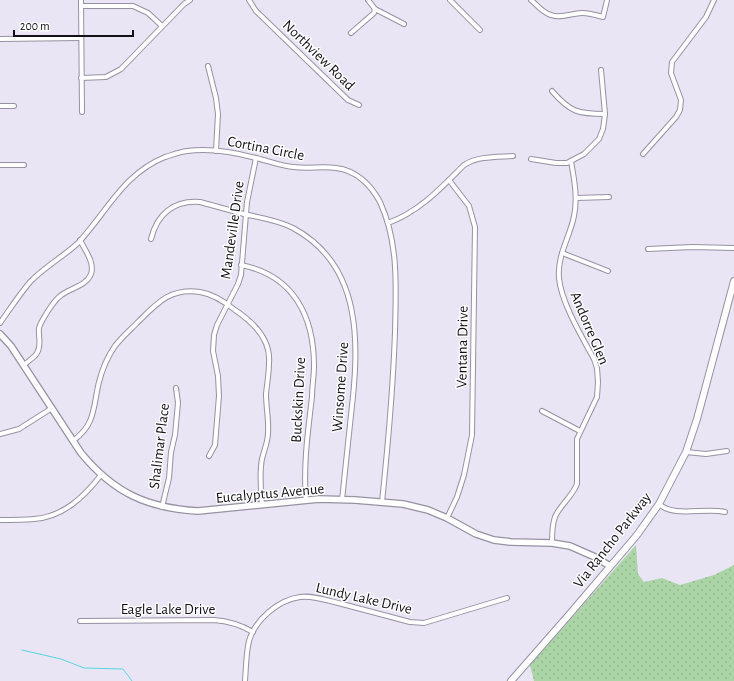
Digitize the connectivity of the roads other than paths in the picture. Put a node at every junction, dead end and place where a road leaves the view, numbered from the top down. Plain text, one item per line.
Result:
1 (81, 0) edge
2 (190, 0) edge
3 (249, 0) edge
4 (368, 0) edge
5 (450, 0) edge
6 (531, 0) edge
7 (607, 0) edge
8 (714, 0) edge
9 (81, 6) junction
10 (375, 8) junction
11 (404, 24) dead end
12 (162, 26) junction
13 (480, 30) dead end
14 (351, 33) dead end
15 (81, 38) junction
16 (0, 39) edge
17 (208, 66) dead end
18 (601, 70) dead end
19 (81, 78) junction
20 (552, 91) dead end
21 (359, 105) dead end
22 (0, 106) edge
23 (14, 106) dead end
24 (82, 112) dead end
25 (606, 114) junction
26 (216, 150) junction
27 (643, 154) dead end
28 (513, 156) dead end
29 (256, 158) junction
30 (531, 159) dead end
31 (571, 161) junction
32 (0, 165) edge
33 (24, 165) dead end
34 (449, 180) junction
35 (609, 197) dead end
36 (576, 198) junction
37 (246, 214) junction
38 (388, 223) junction
39 (150, 239) dead end
40 (80, 240) junction
41 (734, 248) edge
42 (648, 249) dead end
43 (562, 253) junction
44 (242, 265) junction
45 (608, 271) dead end
46 (734, 281) edge
47 (228, 304) junction
48 (0, 323) edge
49 (0, 334) edge
50 (24, 365) junction
51 (176, 388) dead end
52 (52, 408) junction
53 (542, 412) dead end
54 (580, 431) junction
55 (0, 434) edge
56 (74, 440) junction
57 (727, 451) dead end
58 (686, 452) junction
59 (209, 456) dead end
60 (101, 475) junction
61 (306, 500) junction
62 (342, 500) junction
63 (382, 502) junction
64 (659, 504) junction
65 (262, 505) junction
66 (162, 507) junction
67 (725, 512) dead end
68 (447, 518) junction
69 (0, 520) edge
70 (552, 543) junction
71 (610, 566) junction
72 (507, 598) dead end
73 (80, 621) dead end
74 (253, 632) junction
75 (245, 681) edge
76 (511, 681) edge

1 - 9 street
2 - 12 street
3 - 21 street, Northview Road
4 - 10 street
5 - 13 street
6 - 7 street
8 - 27 street
9 - 12 street
9 - 15 street
10 - 11 street
10 - 14 street
12 - 19 street
15 - 16 street
15 - 19 street
17 - 26 street
18 - 25 street
19 - 24 street
20 - 25 street
22 - 23 street
25 - 31 street
26 - 29 street, Cortina Circle
26 - 40 street, Cortina Circle
28 - 34 street
29 - 37 street, Mandeville Drive
29 - 38 street, Cortina Circle
30 - 31 street
31 - 36 street, Andorre Glen
32 - 33 street
34 - 38 street
34 - 68 street, Ventana Drive
35 - 36 street
36 - 43 street, Andorre Glen
37 - 39 street, Winsome Drive
37 - 44 street, Mandeville Drive
37 - 62 street, Winsome Drive
38 - 63 street, Cortina Circle
40 - 48 street, Cortina Circle
40 - 50 street
41 - 42 street
43 - 45 street
43 - 54 street, Andorre Glen
44 - 47 street, Mandeville Drive
44 - 61 street, Buckskin Drive
46 - 58 main road, Via Rancho Parkway
47 - 56 street
47 - 59 street, Mandeville Drive
47 - 65 street
49 - 50 street, Eucalyptus Avenue
50 - 52 street, Eucalyptus Avenue
51 - 66 street, Shalimar Place
52 - 55 street
52 - 56 street, Eucalyptus Avenue
53 - 54 street
54 - 70 street, Andorre Glen
56 - 60 street, Eucalyptus Avenue
57 - 58 street
58 - 64 main road, Via Rancho Parkway
60 - 66 street, Eucalyptus Avenue
60 - 69 street
61 - 62 street, Eucalyptus Avenue
61 - 65 street, Eucalyptus Avenue
62 - 63 street, Eucalyptus Avenue
63 - 68 street, Eucalyptus Avenue
64 - 67 street
64 - 71 main road, Via Rancho Parkway
65 - 66 street, Eucalyptus Avenue
68 - 70 street, Eucalyptus Avenue
70 - 71 street, Eucalyptus Avenue
71 - 76 main road, Via Rancho Parkway
72 - 74 street, Lundy Lake Drive
73 - 74 street, Eagle Lake Drive
74 - 75 street, Lundy Lake Drive

